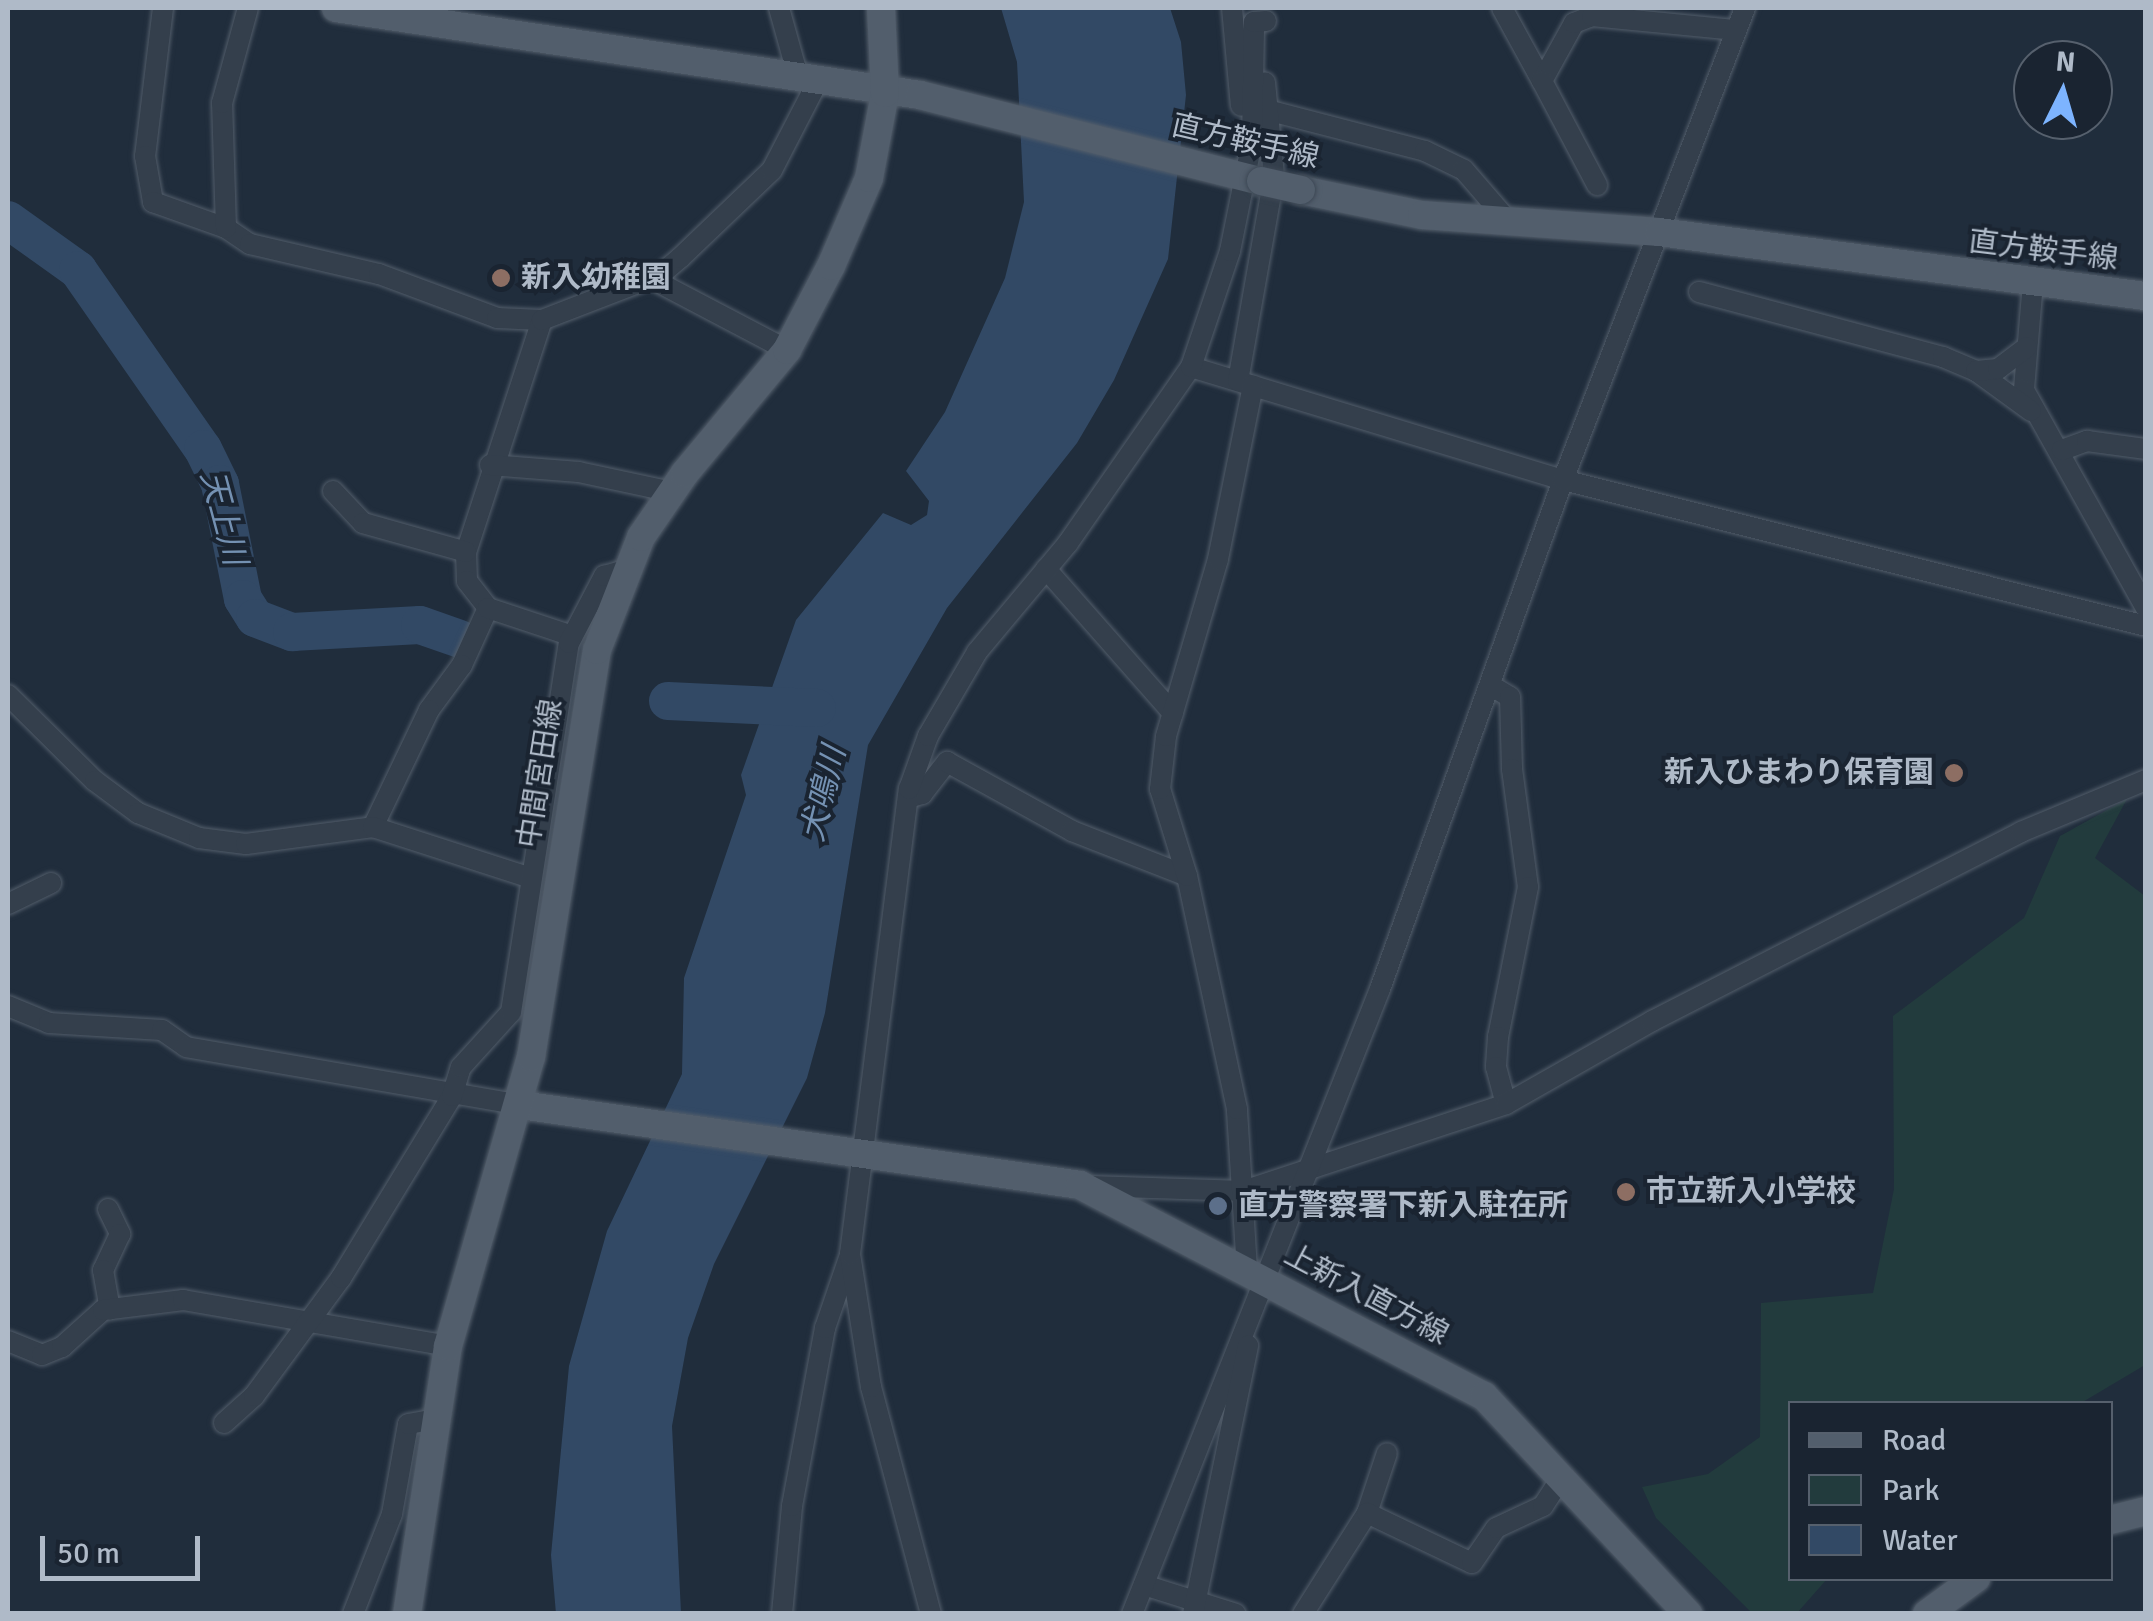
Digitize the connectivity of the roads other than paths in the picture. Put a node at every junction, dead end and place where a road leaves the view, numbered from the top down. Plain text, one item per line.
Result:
1 (163, 8) edge
2 (248, 8) edge
3 (336, 8) edge
4 (779, 8) edge
5 (882, 8) edge
6 (1232, 8) edge
7 (1502, 8) edge
8 (1745, 8) edge
9 (1267, 14) edge
10 (1736, 30) junction
11 (1542, 81) junction
12 (808, 82) junction
13 (885, 93) junction
14 (1267, 110) junction
15 (1245, 177) junction
16 (1596, 185) dead end
17 (1508, 221) junction
18 (226, 228) junction
19 (1658, 232) junction
20 (650, 278) junction
21 (2033, 282) junction
22 (1699, 292) dead end
23 (2146, 296) edge
24 (542, 320) junction
25 (2027, 347) junction
26 (787, 350) junction
27 (1191, 367) junction
28 (1976, 371) junction
29 (1246, 384) junction
30 (2031, 411) junction
31 (2146, 449) edge
32 (2062, 450) junction
33 (490, 466) junction
34 (1563, 480) junction
35 (332, 491) dead end
36 (672, 492) junction
37 (466, 552) junction
38 (628, 569) junction
39 (1046, 569) junction
40 (488, 608) junction
41 (2146, 608) edge
42 (2146, 626) edge
43 (572, 636) junction
44 (1490, 686) junction
45 (8, 694) edge
46 (1173, 713) junction
47 (2146, 780) edge
48 (908, 798) junction
49 (373, 828) junction
50 (1187, 876) junction
51 (531, 878) junction
52 (51, 884) dead end
53 (8, 904) edge
54 (8, 1006) edge
55 (452, 1096) junction
56 (1506, 1104) junction
57 (521, 1106) junction
58 (857, 1150) junction
59 (1306, 1172) junction
60 (1080, 1185) junction
61 (1242, 1191) junction
62 (108, 1209) dead end
63 (850, 1254) junction
64 (1255, 1274) junction
65 (110, 1309) junction
66 (307, 1324) junction
67 (1244, 1334) junction
68 (8, 1341) edge
69 (448, 1346) junction
70 (435, 1419) junction
71 (224, 1423) dead end
72 (1386, 1454) dead end
73 (1563, 1474) junction
74 (2146, 1511) edge
75 (1367, 1513) junction
76 (2113, 1519) edge
77 (1972, 1581) edge
78 (1144, 1585) junction
79 (1194, 1608) edge
80 (353, 1614) edge
81 (407, 1614) edge
82 (782, 1614) edge
83 (931, 1614) edge
84 (1132, 1614) edge
85 (1236, 1614) edge
86 (1302, 1614) edge
87 (1688, 1614) edge
88 (1928, 1614) edge

1 - 18 street
2 - 18 street
3 - 12 main road, 直方鞍手線
4 - 12 street
5 - 13 main road, 中間宮田線
6 - 15 street
7 - 11 street
8 - 10 street
9 - 14 street
9 - 15 street
10 - 11 street
10 - 19 street
11 - 16 street
12 - 13 main road, 直方鞍手線
12 - 20 street
13 - 15 main road, 直方鞍手線
13 - 26 main road, 中間宮田線
14 - 17 street
14 - 29 street
15 - 17 main road, 直方鞍手線, bridge
15 - 27 street
17 - 19 main road, 直方鞍手線
18 - 24 street
19 - 21 main road, 直方鞍手線
19 - 34 street
20 - 24 street
20 - 26 street
21 - 23 main road, 直方鞍手線
21 - 25 street
22 - 28 street
24 - 33 street
25 - 28 street
25 - 30 street
26 - 36 main road, 中間宮田線
27 - 29 street
27 - 39 street
28 - 30 street
29 - 34 street
29 - 46 street
30 - 32 street
31 - 32 street
32 - 41 street
33 - 36 street
33 - 37 street
34 - 42 street
34 - 44 street
35 - 37 street
36 - 38 main road, 中間宮田線
37 - 40 street
38 - 43 street
38 - 57 main road, 中間宮田線
39 - 46 street
39 - 48 street
40 - 43 street
40 - 49 street
43 - 51 street
44 - 56 street
44 - 59 street
45 - 49 street
46 - 50 street
47 - 56 street
48 - 50 street
48 - 58 street
49 - 51 street
50 - 61 street
51 - 55 street
52 - 53 street
54 - 55 street
55 - 57 street
55 - 66 street
56 - 59 street
57 - 58 main road, 上新入直方線
57 - 69 main road, 中間宮田線
58 - 60 main road, 上新入直方線
58 - 63 street
59 - 61 street
59 - 64 street
60 - 61 street
60 - 64 main road, 上新入直方線
61 - 64 street
62 - 65 street
63 - 82 street
63 - 83 street
64 - 67 street
64 - 73 main road, 上新入直方線
65 - 66 street
65 - 68 street
66 - 69 street
66 - 71 street
67 - 78 street
67 - 79 street
69 - 70 main road, 中間宮田線
70 - 80 street
70 - 81 main road, 中間宮田線
72 - 75 street
73 - 75 street
73 - 87 main road, 上新入直方線
74 - 76 main road
75 - 86 street
77 - 88 main road
78 - 79 street
78 - 84 street
79 - 85 street

